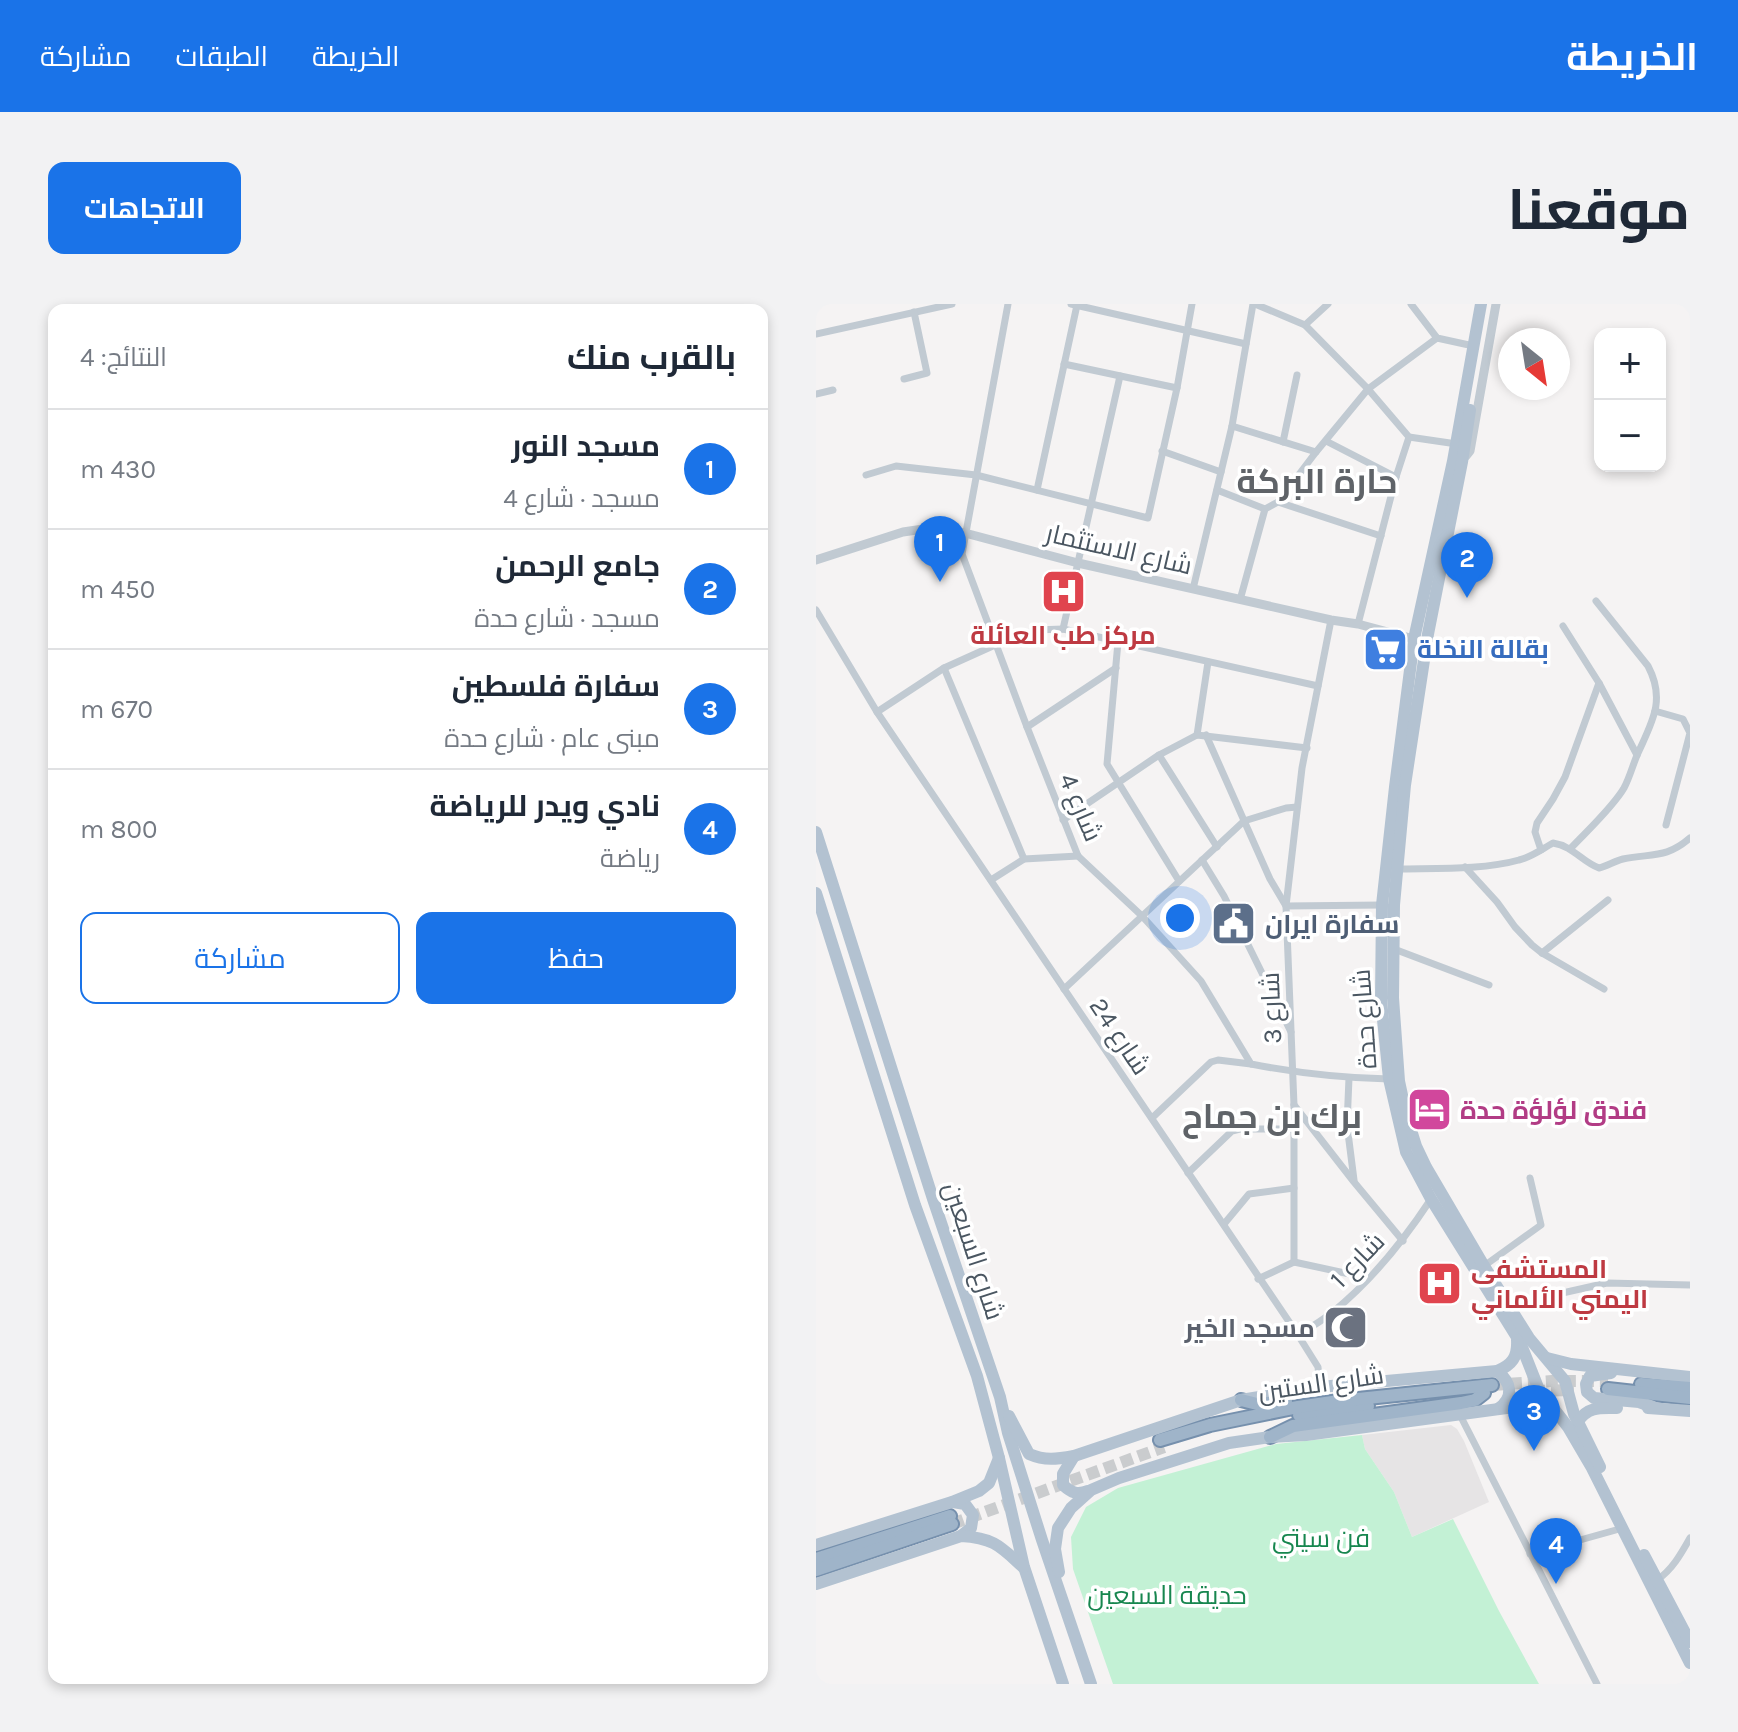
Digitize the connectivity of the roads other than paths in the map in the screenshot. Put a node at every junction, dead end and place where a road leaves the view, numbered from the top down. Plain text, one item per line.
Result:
1 (952, 304) edge
2 (1008, 304) edge
3 (1131, 304) edge
4 (1192, 304) edge
5 (1254, 304) edge
6 (1328, 304) edge
7 (1411, 304) edge
8 (1482, 304) edge
9 (1496, 304) edge
10 (1074, 305) edge
11 (914, 312) junction
12 (1128, 316) junction
13 (1305, 325) junction
14 (1188, 331) junction
15 (816, 334) edge
16 (1437, 338) junction
17 (1246, 344) junction
18 (1469, 345) junction
19 (1064, 364) junction
20 (1297, 375) dead end
21 (1120, 376) junction
22 (904, 379) dead end
23 (1177, 388) junction
24 (1368, 389) junction
25 (833, 390) dead end
26 (816, 394) edge
27 (1232, 426) junction
28 (1409, 437) junction
29 (1326, 441) junction
30 (1283, 442) junction
31 (1450, 443) junction
32 (1162, 451) junction
33 (1316, 452) junction
34 (1458, 462) junction
35 (1221, 472) junction
36 (866, 475) dead end
37 (976, 475) junction
38 (1396, 477) junction
39 (1037, 490) junction
40 (1217, 490) junction
41 (1278, 502) junction
42 (1091, 504) junction
43 (1265, 509) junction
44 (965, 533) junction
45 (1381, 536) junction
46 (816, 560) edge
47 (1078, 563) junction
48 (1193, 589) junction
49 (1240, 600) junction
50 (1596, 601) dead end
51 (816, 610) edge
52 (1331, 620) junction
53 (1358, 624) junction
54 (1563, 626) dead end
55 (1063, 629) junction
56 (1414, 639) junction
57 (1118, 642) junction
58 (995, 645) junction
59 (1208, 662) junction
60 (944, 668) junction
61 (1116, 668) junction
62 (1599, 683) junction
63 (1318, 686) junction
64 (1655, 711) junction
65 (877, 712) junction
66 (1027, 727) junction
67 (1202, 735) junction
68 (1307, 748) junction
69 (1159, 755) junction
70 (1637, 755) junction
71 (1118, 783) junction
72 (1297, 807) junction
73 (1063, 820) junction
74 (1244, 821) junction
75 (1666, 825) dead end
76 (816, 832) edge
77 (1688, 842) edge
78 (1217, 847) junction
79 (1571, 848) junction
80 (1541, 850) junction
81 (1078, 856) junction
82 (1024, 859) junction
83 (1202, 860) junction
84 (1465, 867) junction
85 (1397, 869) junction
86 (991, 880) junction
87 (1179, 881) junction
88 (816, 893) edge
89 (1608, 900) dead end
90 (1382, 905) junction
91 (1286, 906) junction
92 (1142, 916) junction
93 (1394, 949) junction
94 (1542, 953) junction
95 (1489, 985) dead end
96 (1064, 989) junction
97 (1604, 989) dead end
98 (1292, 1035) junction
99 (1251, 1064) junction
100 (1293, 1072) junction
101 (1349, 1078) junction
102 (1389, 1079) junction
103 (1294, 1105) junction
104 (1152, 1118) junction
105 (1293, 1129) junction
106 (1422, 1170) junction
107 (1188, 1173) junction
108 (1530, 1178) dead end
109 (1354, 1182) junction
110 (1294, 1188) junction
111 (933, 1199) junction
112 (1431, 1199) junction
113 (915, 1205) junction
114 (1224, 1224) junction
115 (945, 1232) junction
116 (926, 1238) junction
117 (1403, 1241) junction
118 (1294, 1262) junction
119 (1484, 1266) junction
120 (1368, 1278) junction
121 (1258, 1279) junction
122 (1690, 1285) edge
123 (1509, 1305) junction
124 (1298, 1335) junction
125 (1516, 1336) junction
126 (1545, 1357) junction
127 (1497, 1371) junction
128 (1626, 1371) junction
129 (1690, 1377) edge
130 (1320, 1387) junction
131 (1690, 1388) edge
132 (1487, 1389) junction
133 (1000, 1397) junction
134 (1690, 1398) edge
135 (1241, 1400) junction
136 (1549, 1405) junction
137 (1653, 1407) junction
138 (1498, 1409) junction
139 (1690, 1411) edge
140 (1460, 1415) junction
141 (1578, 1421) junction
142 (1270, 1437) junction
143 (1162, 1443) tunnel mouth
144 (1074, 1456) junction
145 (999, 1458) junction
146 (1091, 1490) junction
147 (952, 1502) junction
148 (1623, 1528) junction
149 (961, 1536) junction
150 (1690, 1538) edge
151 (816, 1545) edge
152 (1530, 1554) junction
153 (816, 1559) edge
154 (1024, 1567) junction
155 (816, 1570) edge
156 (1657, 1580) junction
157 (816, 1584) edge
158 (1063, 1603) junction
159 (1690, 1642) edge
160 (1690, 1663) edge
161 (1063, 1684) edge
162 (1091, 1684) edge
163 (1597, 1684) edge

1 - 11 street
2 - 37 street, شارع 4
3 - 12 street
4 - 14 street
5 - 13 street
5 - 17 street
6 - 13 street
7 - 16 street
8 - 18 street
8 - 34 main road, شارع حدة
9 - 34 street
10 - 12 street
10 - 19 street
11 - 15 street
11 - 22 street
12 - 14 street
13 - 24 street
14 - 17 street
14 - 23 street
16 - 18 street
16 - 24 street
17 - 27 street
18 - 31 street
19 - 21 street
19 - 39 street
20 - 30 street
21 - 23 street
21 - 42 street
23 - 32 street
24 - 28 street
24 - 29 street
25 - 26 street
27 - 30 street
27 - 35 street
28 - 31 street
28 - 38 street
29 - 33 street
29 - 38 street
30 - 33 street
31 - 34 street
32 - 35 street
32 - 42 street
33 - 41 street
34 - 56 main road, شارع حدة
34 - 85 main road, شارع حدة
35 - 40 street
36 - 37 street
37 - 39 street
37 - 44 street, شارع 4
38 - 45 street
39 - 42 street
40 - 43 street
40 - 48 street
41 - 43 street
41 - 45 street
42 - 47 street
43 - 49 street
44 - 46 street, شارع الاستثمار
44 - 47 street, شارع الاستثمار
44 - 58 street, شارع 4
45 - 53 street
47 - 48 street, شارع الاستثمار
47 - 55 street
48 - 49 street, شارع الاستثمار
49 - 52 street, شارع الاستثمار
50 - 64 street
51 - 65 street, شارع 24
52 - 53 street, شارع الاستثمار
52 - 63 street, شارع 3
53 - 56 street, شارع الاستثمار
54 - 62 street
55 - 57 street
55 - 58 street
56 - 90 main road, شارع حدة
57 - 59 street
57 - 61 street
58 - 60 street
58 - 66 street, شارع 4
59 - 63 street
59 - 67 street
60 - 65 street
60 - 82 street
61 - 66 street
61 - 71 street
62 - 70 street
62 - 80 street
63 - 68 street, شارع 3
64 - 70 street
64 - 75 street
65 - 86 street, شارع 24
66 - 73 street, شارع 4
67 - 68 street
67 - 69 street
67 - 74 street
68 - 72 street, شارع 3
69 - 71 street
69 - 78 street
70 - 79 street
71 - 73 street
71 - 87 street
72 - 74 street
72 - 91 street, شارع 3
73 - 81 street, شارع 4
74 - 78 street
74 - 91 street
76 - 111 main road, شارع السبعين
77 - 79 street
78 - 83 street
79 - 80 street
80 - 84 street
81 - 82 street
81 - 92 street, شارع 4
82 - 86 street
83 - 87 street
83 - 98 street
84 - 85 street
84 - 94 street
85 - 93 main road, شارع حدة
86 - 96 street, شارع 24
87 - 92 street
88 - 113 main road, شارع السبعين
89 - 94 street
90 - 91 street
90 - 102 main road, شارع حدة
91 - 98 street, شارع 3
92 - 96 street
92 - 99 street, شارع 4
93 - 95 street
93 - 106 main road, شارع حدة
94 - 97 street
96 - 104 street, شارع 24
98 - 100 street, شارع 3
99 - 100 street
99 - 104 street
100 - 101 street
100 - 103 street, شارع 3
101 - 102 street
101 - 109 street
102 - 106 main road, شارع حدة
103 - 105 street, شارع 3
103 - 109 street
104 - 107 street, شارع 24
105 - 107 street
105 - 110 street, شارع 3
106 - 112 main road, شارع حدة
106 - 119 main road, شارع حدة
107 - 114 street, شارع 24
108 - 119 street
109 - 117 street
110 - 114 street
110 - 118 street, شارع 3
111 - 113 main road
111 - 115 main road, شارع السبعين
112 - 117 street, شارع 1
112 - 125 main road, شارع حدة
113 - 116 main road, شارع السبعين
114 - 121 street, شارع 24
115 - 116 main road
115 - 133 main road, شارع السبعين
116 - 145 main road, شارع السبعين
117 - 120 street, شارع 1
118 - 120 street
118 - 121 street
119 - 123 main road, شارع حدة
120 - 124 street, شارع 1
121 - 124 street, شارع 24
122 - 123 street
123 - 126 main road, شارع حدة
124 - 130 street, شارع 24
125 - 127 main road
125 - 136 main road, شارع حدة
126 - 128 main road
126 - 141 main road, شارع حدة
127 - 130 main road
127 - 138 main road
128 - 129 main road
128 - 137 main road
130 - 135 main road
131 - 134 highway
132 - 135 highway
132 - 142 highway
132 - 143 highway, شارع الستين
133 - 144 main road
133 - 158 main road, شارع السبعين
135 - 144 main road
136 - 138 main road
136 - 148 main road, شارع حدة
137 - 139 main road
137 - 141 main road
138 - 140 main road
140 - 142 main road
140 - 152 street
141 - 156 main road, شارع حدة
142 - 146 main road
144 - 146 main road
145 - 147 main road
145 - 154 main road, شارع السبعين
146 - 158 main road
147 - 149 main road
147 - 151 main road
148 - 152 street
148 - 160 main road, شارع حدة
149 - 154 main road
149 - 157 main road
150 - 156 street
152 - 163 street
153 - 155 highway
154 - 161 main road, شارع السبعين
156 - 159 main road, شارع حدة
158 - 162 main road, شارع السبعين

